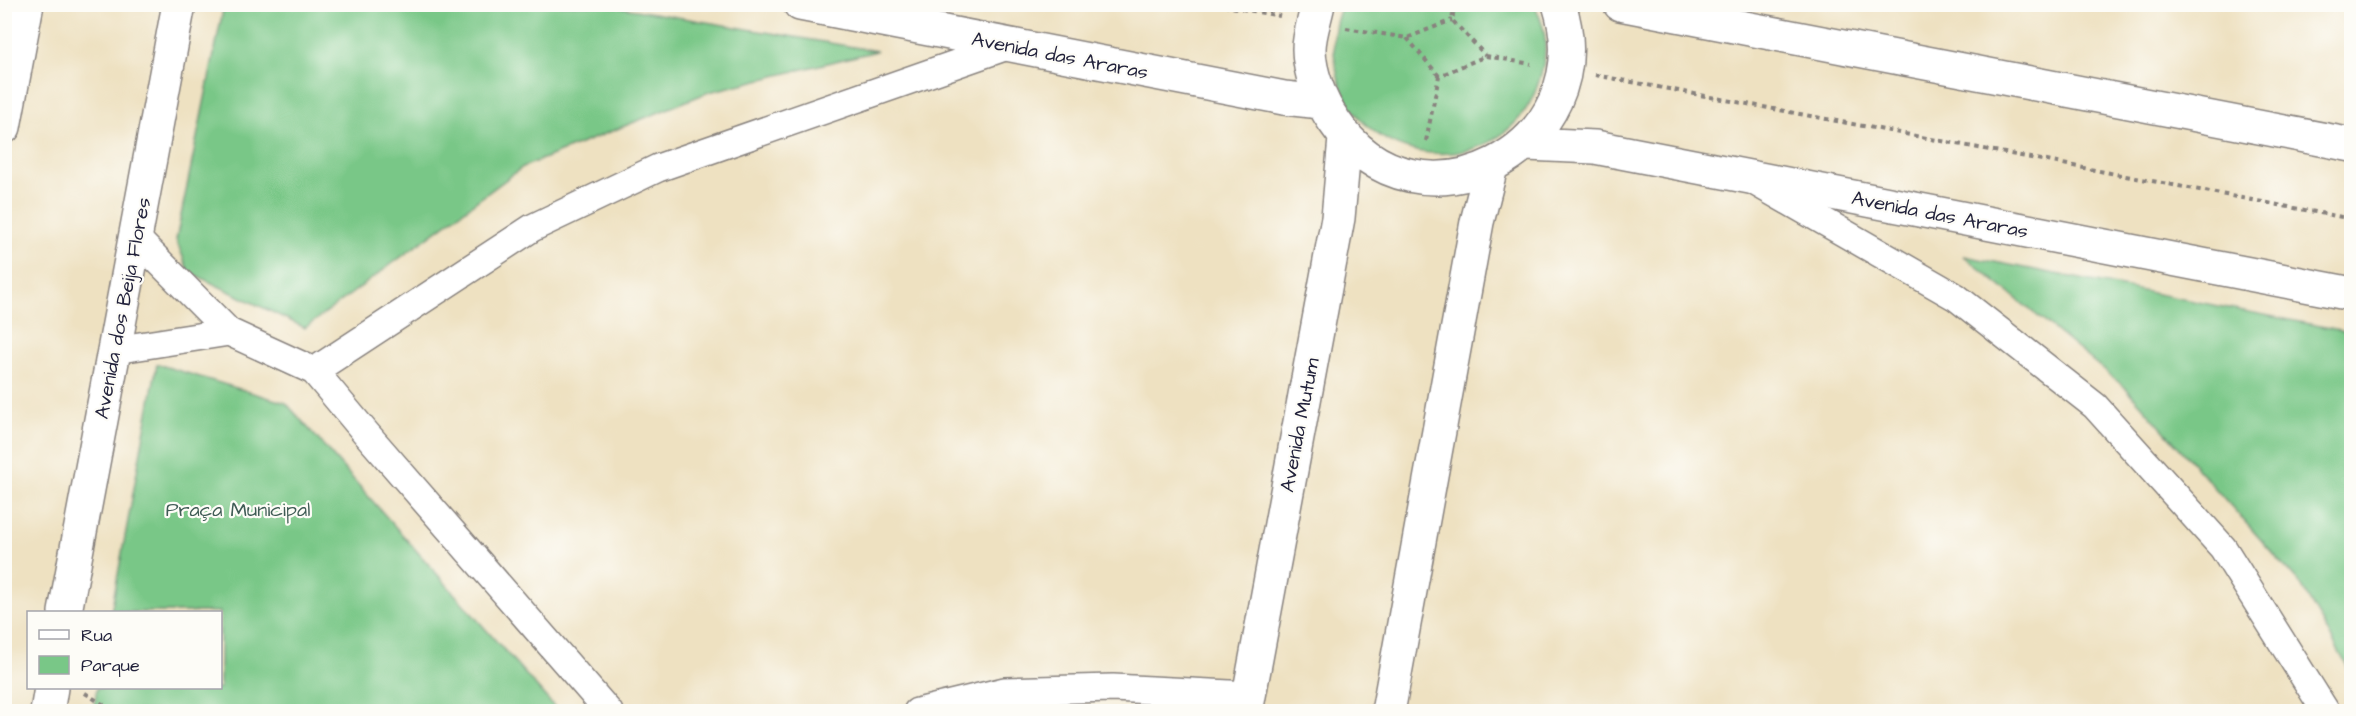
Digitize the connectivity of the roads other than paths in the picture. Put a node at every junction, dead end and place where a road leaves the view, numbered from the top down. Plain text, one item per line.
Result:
1 (27, 4) edge
2 (179, 4) edge
3 (801, 4) edge
4 (1317, 4) edge
5 (1559, 4) edge
6 (1620, 4) edge
7 (1010, 45) junction
8 (1321, 102) junction
9 (4, 127) edge
10 (1345, 138) junction
11 (1527, 144) junction
12 (2352, 145) edge
13 (1491, 167) junction
14 (1745, 176) junction
15 (135, 237) junction
16 (2352, 294) edge
17 (229, 332) junction
18 (114, 350) junction
19 (314, 371) junction
20 (65, 611) edge
21 (51, 689) edge
22 (1247, 703) edge
23 (47, 711) edge
24 (609, 711) edge
25 (917, 711) edge
26 (1388, 711) edge
27 (2326, 711) edge

1 - 9 street
2 - 15 street, Avenida dos Beija Flores
3 - 7 street, Avenida das Araras
4 - 8 street
5 - 11 street
6 - 12 street
7 - 8 street, Avenida das Araras
7 - 19 street
8 - 10 street
10 - 13 street
10 - 22 street, Avenida Mutum
11 - 13 street
11 - 14 street, Avenida das Araras
13 - 26 street
14 - 16 street, Avenida das Araras
14 - 27 street
15 - 17 street
15 - 18 street, Avenida dos Beija Flores
17 - 18 street
17 - 19 street
18 - 20 street, Avenida dos Beija Flores
19 - 24 street
21 - 23 street
22 - 25 street

